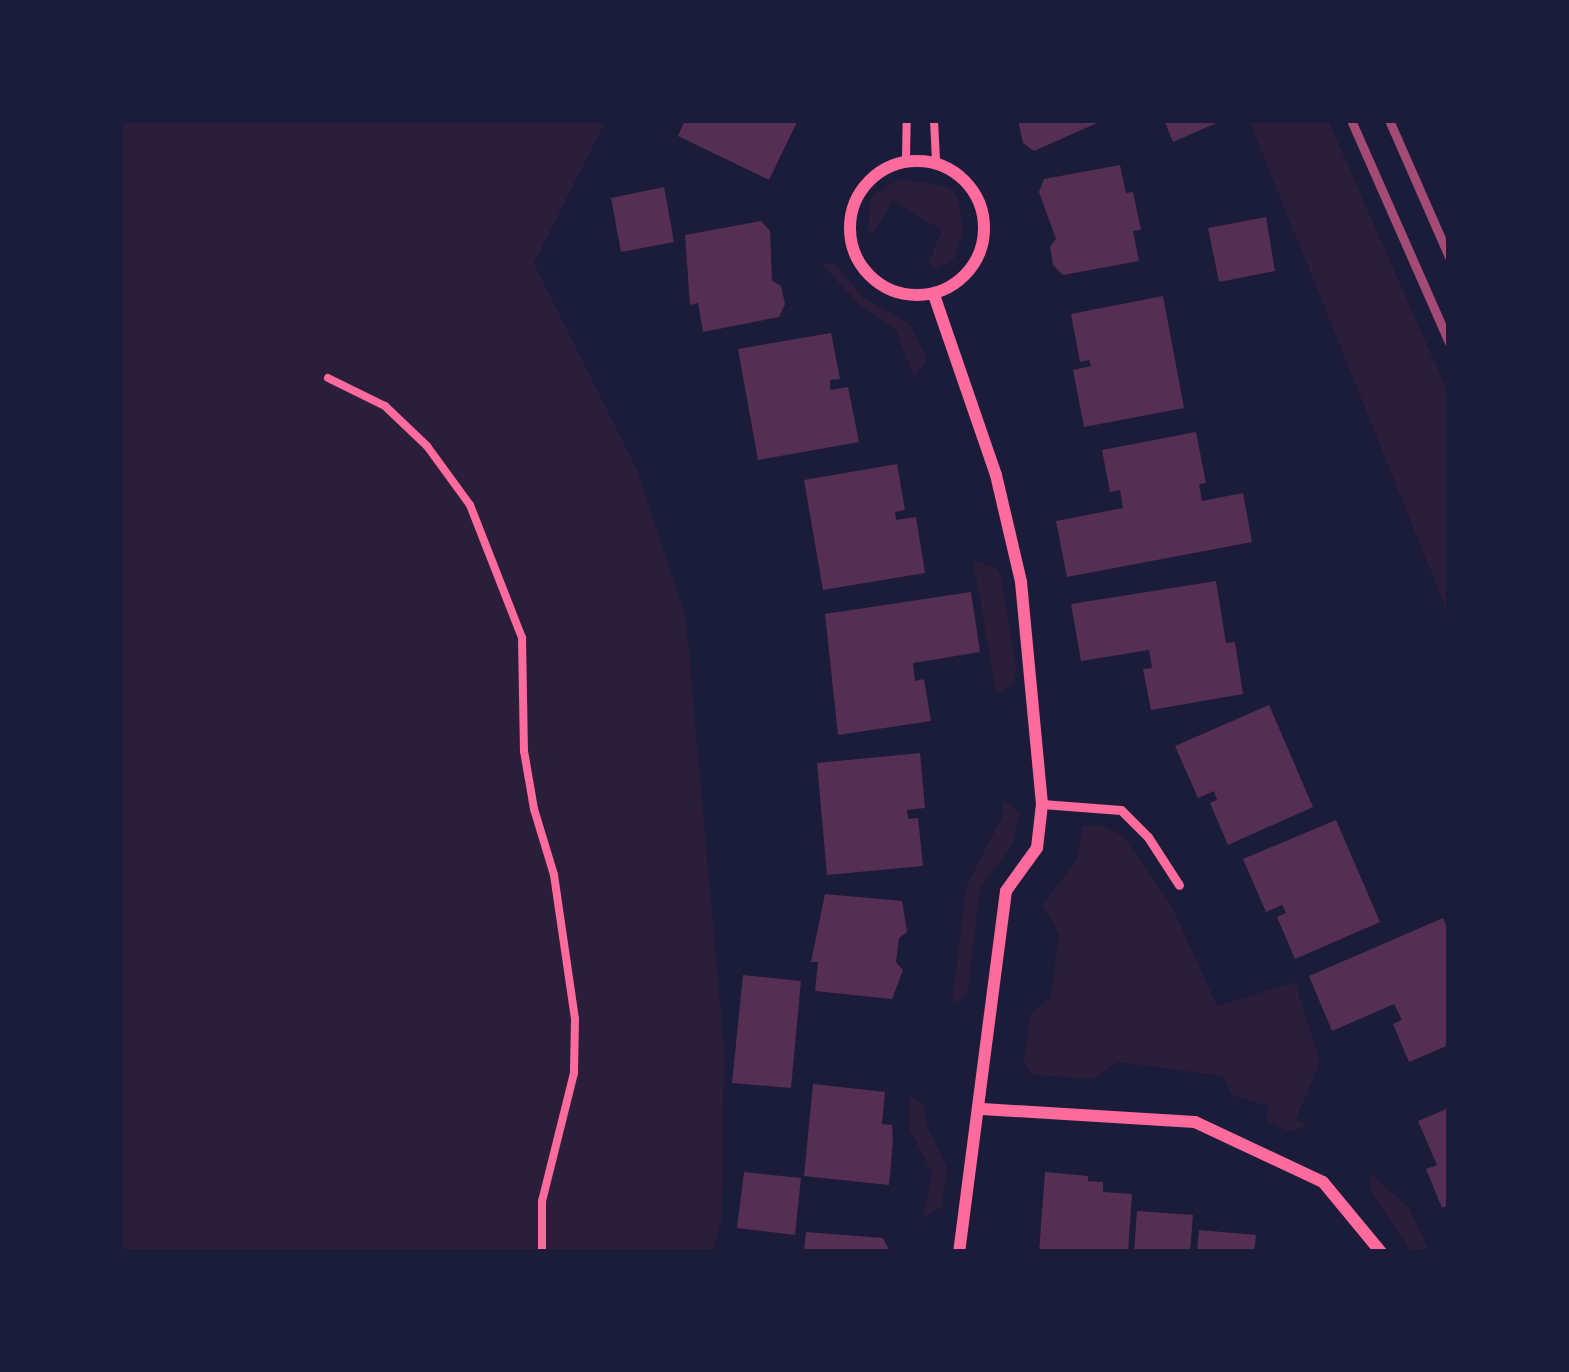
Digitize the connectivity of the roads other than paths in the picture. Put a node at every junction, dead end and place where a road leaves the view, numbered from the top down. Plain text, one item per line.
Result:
1 (934, 295) junction
2 (1042, 804) junction
3 (1179, 885) dead end
4 (982, 1108) junction
5 (959, 1252) edge
6 (1382, 1252) edge

1 - 1 street
1 - 2 street
2 - 3 lane
2 - 4 street
4 - 5 street
4 - 6 street

